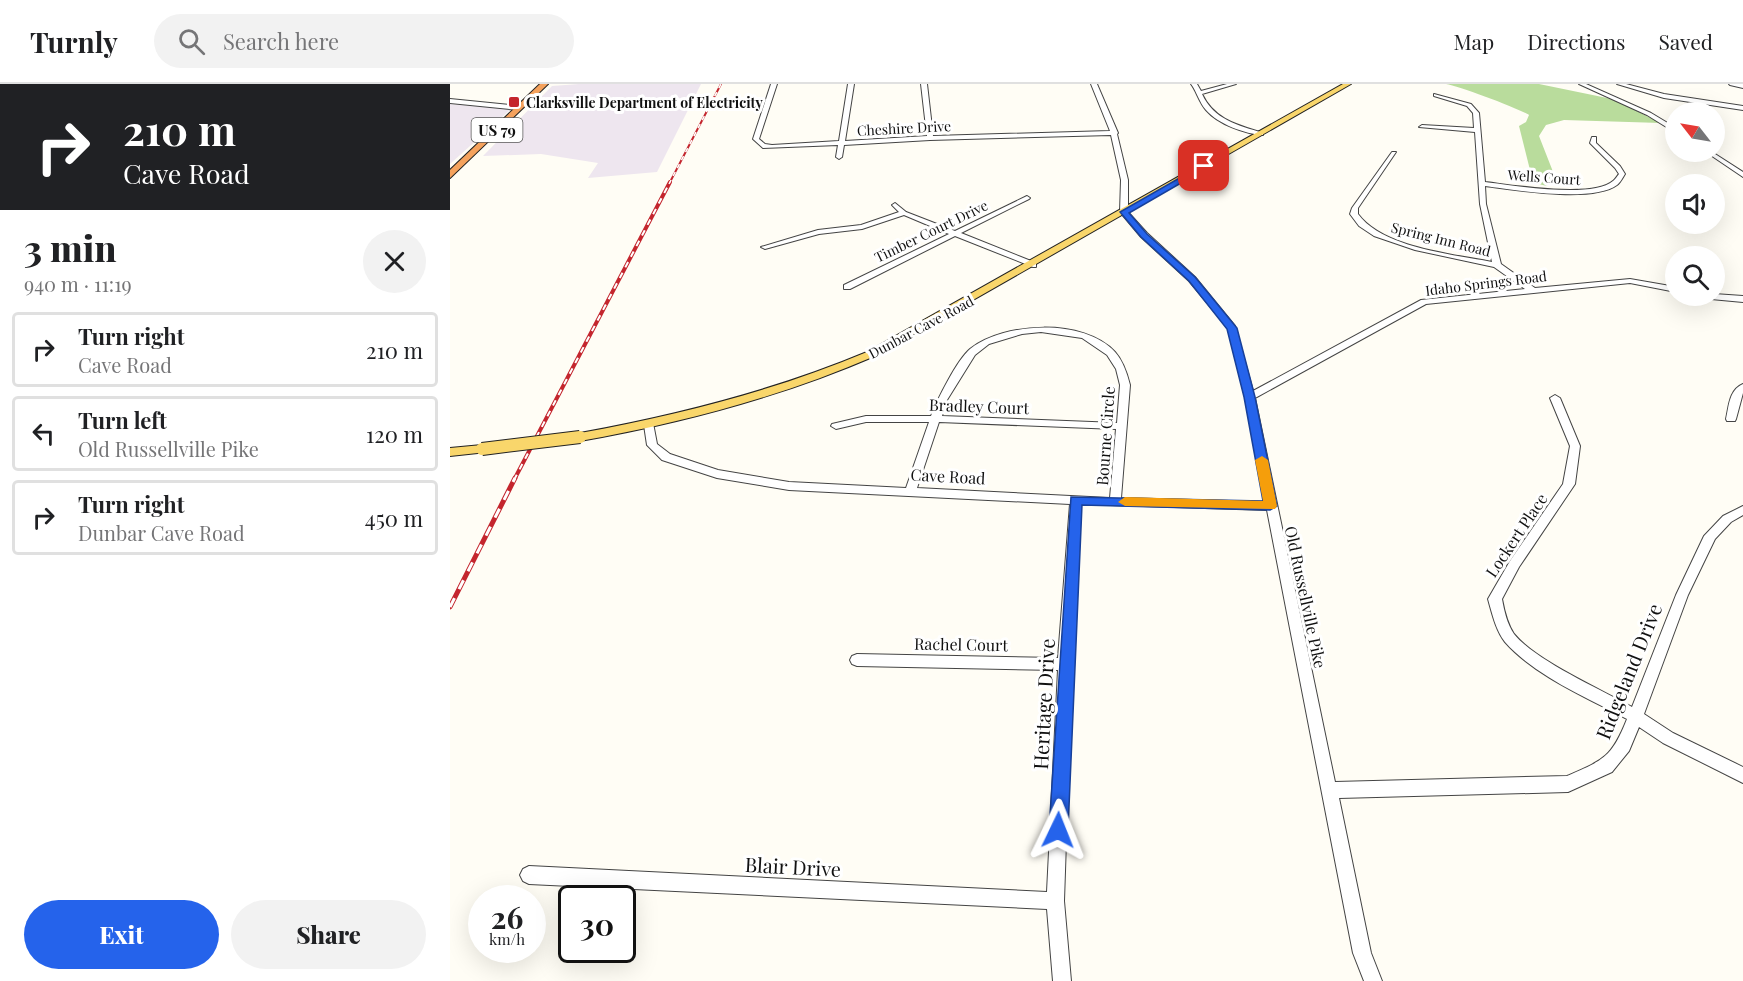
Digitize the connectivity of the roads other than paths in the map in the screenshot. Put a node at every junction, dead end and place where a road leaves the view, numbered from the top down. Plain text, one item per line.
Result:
1 (544, 84) edge
2 (774, 84) edge
3 (850, 84) edge
4 (924, 84) edge
5 (1094, 84) edge
6 (1194, 84) edge
7 (1233, 84) edge
8 (1348, 84) edge
9 (1582, 84) edge
10 (1620, 84) edge
11 (1732, 84) edge
12 (1743, 86) edge
13 (1201, 93) junction
14 (1436, 95) dead end
15 (450, 101) edge
16 (519, 108) junction
17 (1743, 108) edge
18 (1665, 124) edge
19 (1422, 126) dead end
20 (1476, 130) junction
21 (1115, 133) junction
22 (1260, 134) junction
23 (930, 138) junction
24 (1594, 138) dead end
25 (840, 144) junction
26 (1394, 153) dead end
27 (839, 157) dead end
28 (1724, 162) edge
29 (450, 175) edge
30 (1743, 175) edge
31 (1481, 183) junction
32 (1027, 198) dead end
33 (895, 205) dead end
34 (1124, 212) junction
35 (904, 213) junction
36 (954, 234) junction
37 (765, 247) dead end
38 (1033, 264) junction
39 (1497, 265) junction
40 (847, 287) dead end
41 (1665, 288) edge
42 (1532, 290) junction
43 (1725, 298) edge
44 (1743, 300) edge
45 (1743, 387) edge
46 (1250, 397) junction
47 (1555, 398) dead end
48 (934, 419) junction
49 (1731, 419) dead end
50 (649, 425) junction
51 (836, 426) dead end
52 (1121, 426) junction
53 (450, 452) edge
54 (911, 490) junction
55 (1076, 500) junction
56 (1115, 502) junction
57 (1270, 506) junction
58 (1743, 510) edge
59 (857, 660) dead end
60 (1065, 664) junction
61 (1635, 716) junction
62 (1743, 775) edge
63 (1329, 790) junction
64 (529, 875) dead end
65 (1055, 901) junction
66 (1062, 981) edge
67 (1373, 981) edge

1 - 16 highway, US 79
2 - 25 street, Cheshire Drive
3 - 25 street
4 - 23 street
5 - 21 street
6 - 13 street
7 - 13 street
8 - 22 main road, Dunbar Cave Road
9 - 18 street
10 - 17 street
11 - 12 street
13 - 22 street
14 - 20 street
15 - 16 street
16 - 29 highway, US 79
19 - 20 street
20 - 31 street
21 - 23 street, Cheshire Drive
21 - 34 street
22 - 34 main road, Dunbar Cave Road
23 - 25 street, Cheshire Drive
24 - 31 street, Wells Court
25 - 27 street
26 - 39 street, Spring Inn Road
28 - 30 street
31 - 39 street
32 - 36 street, Timber Court Drive
33 - 35 street
34 - 38 main road, Dunbar Cave Road
34 - 46 street, Old Russellville Pike
35 - 36 street
35 - 37 street
36 - 38 street
36 - 40 street, Timber Court Drive
38 - 50 main road, Dunbar Cave Road
39 - 42 street
41 - 42 street, Idaho Springs Road
42 - 46 street, Idaho Springs Road
43 - 44 street
45 - 49 street
46 - 57 street, Old Russellville Pike
47 - 61 street, Lockert Place
48 - 51 street, Bradley Court
48 - 52 street, Bradley Court
48 - 52 street, Bourne Circle
48 - 54 street, Bourne Circle
50 - 53 main road, Dunbar Cave Road, bridge
50 - 54 street, Cave Road
52 - 56 street, Bourne Circle
54 - 55 street, Cave Road
55 - 56 street, Cave Road
55 - 60 street, Heritage Drive
56 - 57 street, Cave Road
57 - 63 street, Old Russellville Pike
58 - 61 street, Ridgeland Drive
59 - 60 street, Rachel Court
60 - 65 street, Heritage Drive
61 - 62 street, Lockert Place
61 - 63 street, Ridgeland Drive
63 - 67 street, Old Russellville Pike
64 - 65 street, Blair Drive
65 - 66 street, Heritage Drive

